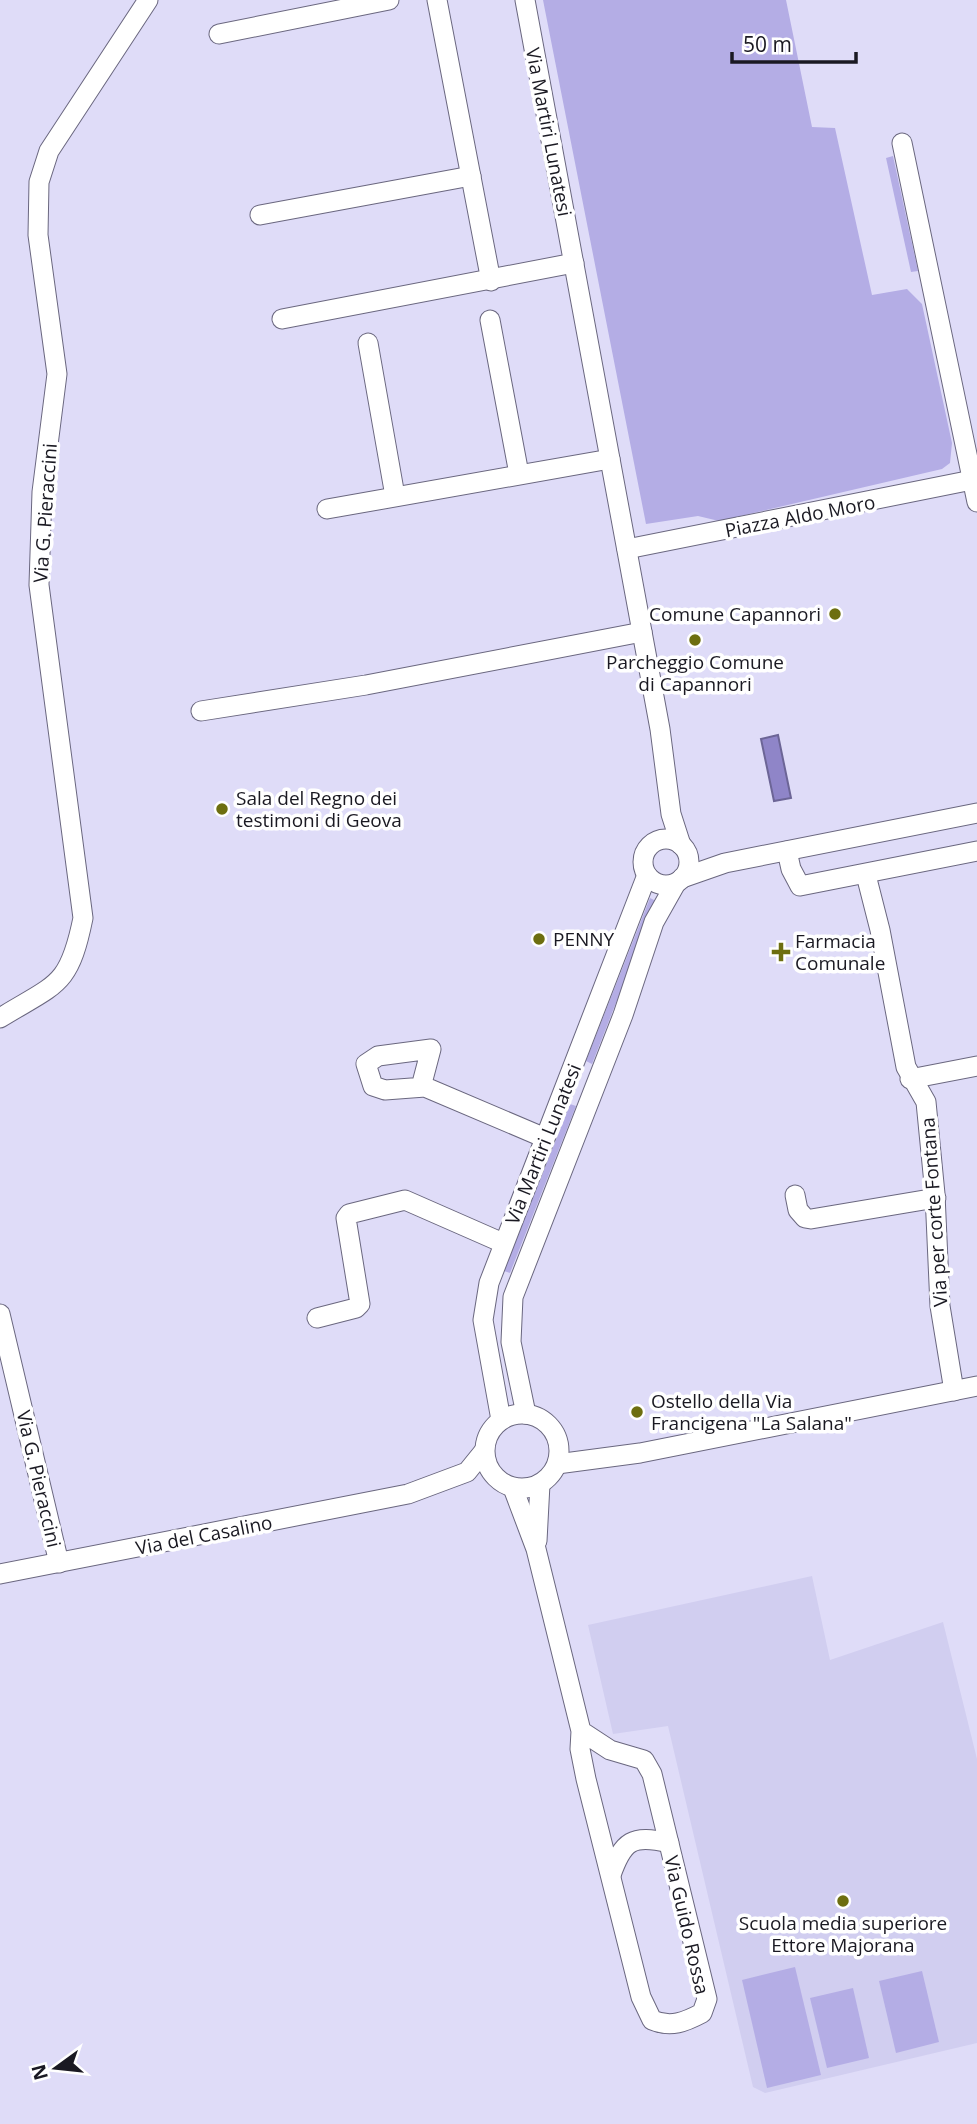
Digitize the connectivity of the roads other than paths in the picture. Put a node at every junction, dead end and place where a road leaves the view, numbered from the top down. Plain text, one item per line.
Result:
1 (149, 0) edge
2 (388, 0) edge
3 (438, 0) edge
4 (525, 0) edge
5 (219, 34) dead end
6 (902, 143) dead end
7 (471, 176) junction
8 (260, 215) dead end
9 (574, 263) junction
10 (491, 281) junction
11 (282, 319) dead end
12 (489, 320) dead end
13 (368, 343) dead end
14 (610, 459) junction
15 (519, 474) junction
16 (972, 480) junction
17 (395, 496) junction
18 (977, 502) edge
19 (327, 509) dead end
20 (627, 549) junction
21 (642, 632) junction
22 (201, 711) dead end
23 (668, 795) junction
24 (977, 813) edge
25 (654, 843) junction
26 (683, 848) junction
27 (787, 851) junction
28 (977, 851) edge
29 (724, 863) junction
30 (648, 875) junction
31 (866, 875) junction
32 (679, 881) junction
33 (0, 1018) edge
34 (977, 1066) edge
35 (910, 1079) junction
36 (421, 1087) dead end
37 (545, 1138) junction
38 (795, 1195) dead end
39 (936, 1198) junction
40 (503, 1243) junction
41 (487, 1289) junction
42 (513, 1297) junction
43 (0, 1314) edge
44 (317, 1318) dead end
45 (977, 1386) edge
46 (954, 1391) junction
47 (526, 1414) junction
48 (501, 1420) junction
49 (556, 1436) junction
50 (484, 1451) junction
51 (601, 1459) junction
52 (557, 1464) junction
53 (492, 1474) junction
54 (540, 1484) junction
55 (513, 1488) junction
56 (408, 1494) junction
57 (536, 1549) junction
58 (59, 1563) junction
59 (0, 1574) edge
60 (581, 1731) junction
61 (668, 1843) junction
62 (611, 1875) junction

1 - 33 street, Via G. Pieraccini
2 - 5 street
3 - 7 street
4 - 9 street, Via Martiri Lunatesi
6 - 16 street
7 - 8 street
7 - 10 street
9 - 10 street
9 - 14 street, Via Martiri Lunatesi
10 - 11 street
12 - 15 street
13 - 17 street
14 - 15 street
14 - 20 street, Via Martiri Lunatesi
15 - 17 street
16 - 18 street
16 - 20 street, Piazza Aldo Moro
17 - 19 street
20 - 21 street, Via Martiri Lunatesi
21 - 22 street
21 - 23 street, Via Martiri Lunatesi
23 - 25 street, Via Martiri Lunatesi
23 - 26 street, Via Martiri Lunatesi
24 - 27 street
25 - 26 street
25 - 30 street, Via Martiri Lunatesi
26 - 29 street
26 - 32 street, Via Martiri Lunatesi
27 - 29 street
27 - 31 street
28 - 31 street
29 - 32 street
30 - 32 street
30 - 37 street, Via Martiri Lunatesi
31 - 35 street, Via per corte Fontana
32 - 42 street, Via Martiri Lunatesi
34 - 35 street
35 - 39 street, Via per corte Fontana
36 - 37 street
37 - 40 street, Via Martiri Lunatesi
38 - 39 street
39 - 46 street, Via per corte Fontana
40 - 41 street, Via Martiri Lunatesi
40 - 44 street
41 - 42 street
41 - 48 street, Via Martiri Lunatesi
42 - 47 street, Via Martiri Lunatesi
43 - 58 street, Via G. Pieraccini
45 - 46 street
46 - 51 street
47 - 48 street
47 - 49 street
48 - 50 street
49 - 51 street
49 - 52 street
50 - 53 street
50 - 56 street, Via del Casalino
51 - 52 street
52 - 54 street
53 - 55 street
53 - 56 street, Via del Casalino
54 - 55 street
54 - 57 street, Via Guido Rossa
55 - 57 street, Via Guido Rossa
56 - 58 street, Via del Casalino
57 - 60 street, Via Guido Rossa
58 - 59 street, Via del Casalino
60 - 61 street, Via Guido Rossa
60 - 62 street, Via Guido Rossa
61 - 62 street, Via Guido Rossa
61 - 62 street, Via Guido Rossa

